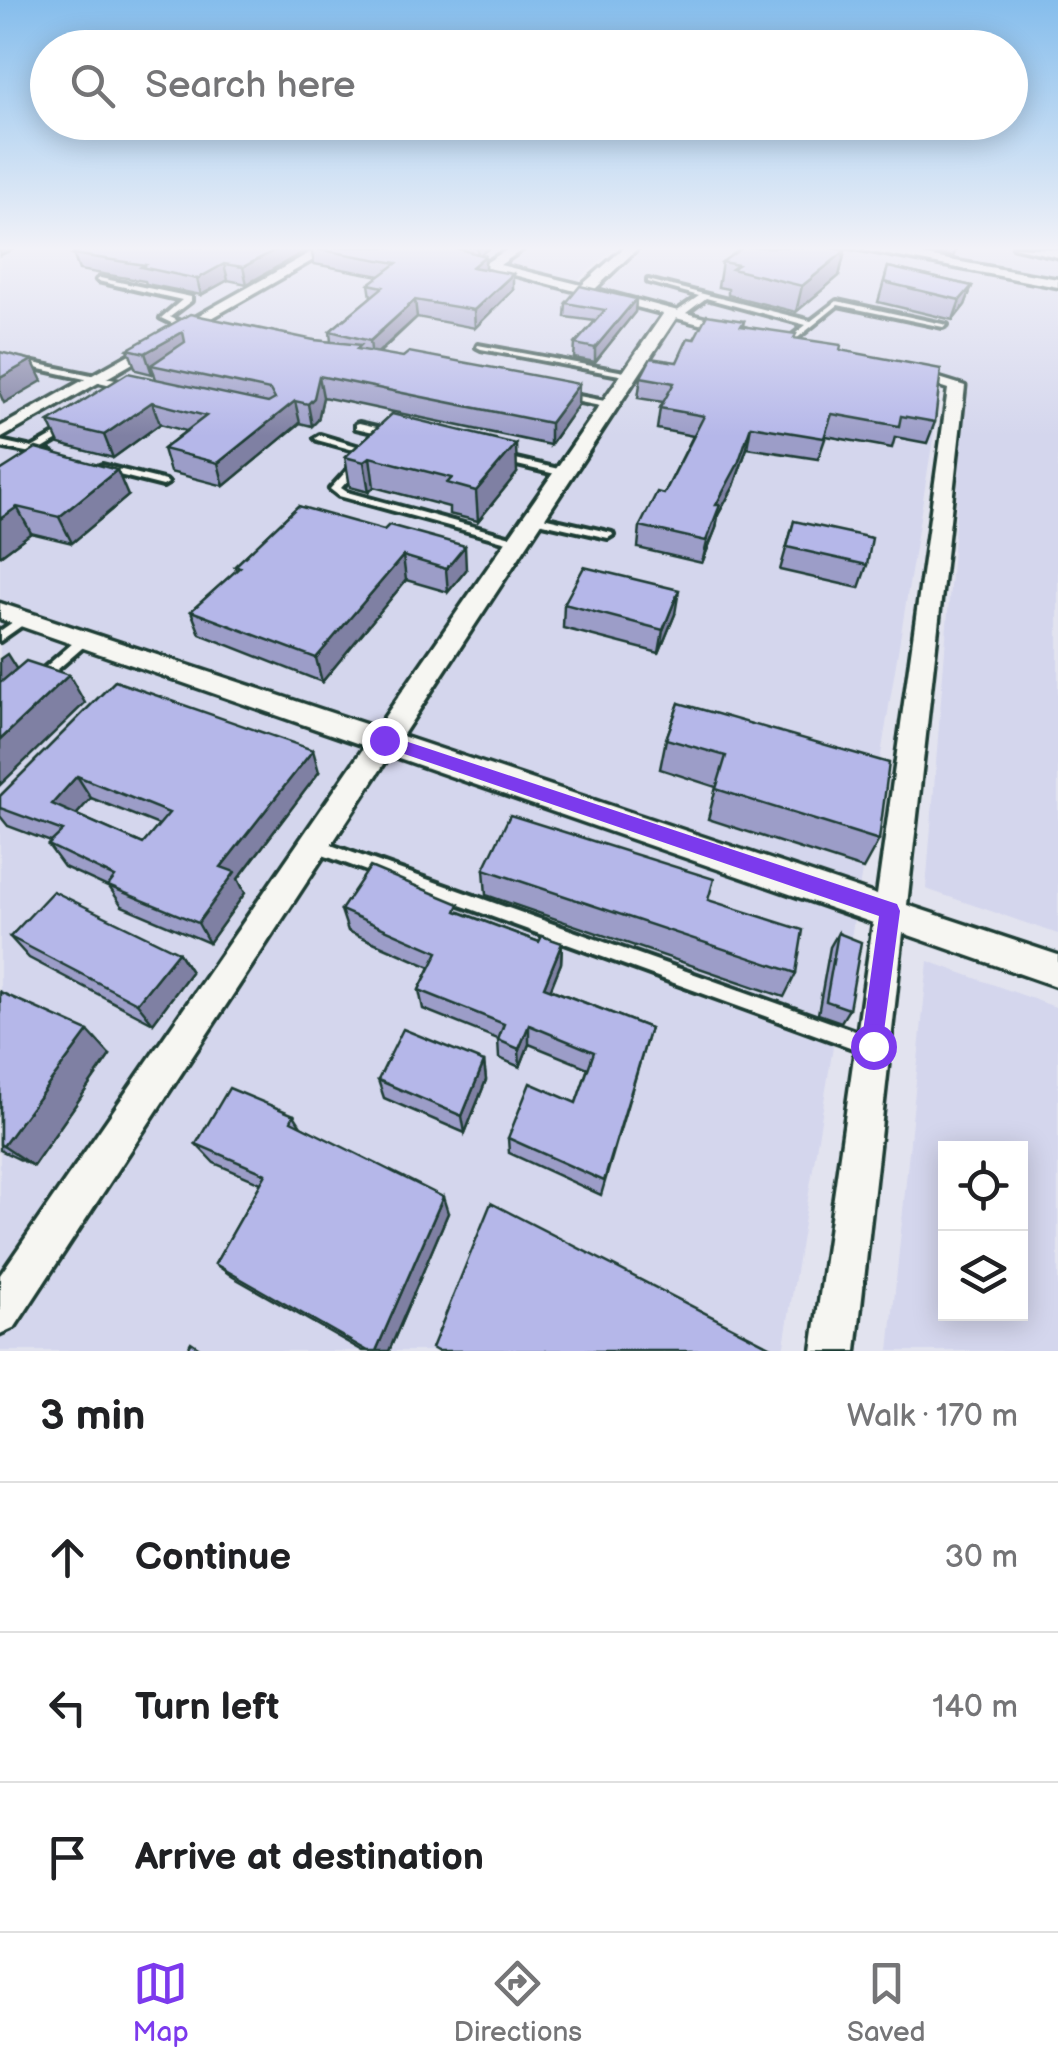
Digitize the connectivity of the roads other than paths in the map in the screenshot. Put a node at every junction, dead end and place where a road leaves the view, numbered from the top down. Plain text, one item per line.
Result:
1 (175, 310) edge
2 (228, 310) edge
3 (664, 310) edge
4 (681, 310) edge
5 (757, 310) edge
6 (828, 310) edge
7 (869, 310) edge
8 (676, 313) junction
9 (809, 324) junction
10 (943, 326) dead end
11 (197, 329) junction
12 (790, 342) junction
13 (481, 347) dead end
14 (827, 352) edge
15 (0, 358) edge
16 (882, 366) edge
17 (630, 375) junction
18 (96, 380) junction
19 (142, 389) edge
20 (550, 393) edge
21 (610, 405) junction
22 (76, 425) edge
23 (360, 426) dead end
24 (0, 434) edge
25 (395, 434) edge
26 (320, 438) dead end
27 (0, 444) edge
28 (34, 451) junction
29 (484, 455) edge
30 (53, 456) edge
31 (90, 465) edge
32 (564, 473) junction
33 (163, 483) dead end
34 (526, 530) junction
35 (608, 535) dead end
36 (12, 615) edge
37 (0, 637) edge
38 (85, 639) junction
39 (26, 691) edge
40 (384, 740) junction
41 (314, 845) junction
42 (890, 911) junction
43 (1058, 971) edge
44 (873, 1046) junction
45 (0, 1312) edge
46 (834, 1351) edge

1 - 11 lane
2 - 11 street
3 - 8 street
4 - 8 lane
5 - 9 lane
6 - 9 lane
7 - 10 lane
8 - 12 street
8 - 17 street
9 - 12 lane
11 - 18 street
12 - 14 street
13 - 17 lane
15 - 18 lane
16 - 42 street
17 - 21 street
18 - 19 lane
18 - 24 street
20 - 21 lane
21 - 32 street
22 - 28 lane
23 - 25 lane
26 - 34 lane
27 - 28 lane
28 - 30 lane
29 - 32 lane
31 - 33 lane
32 - 34 street
34 - 35 lane
34 - 40 street
36 - 37 lane
36 - 38 street
38 - 39 lane
38 - 40 street
40 - 41 street
40 - 42 street
41 - 44 lane
41 - 45 street
42 - 43 street
42 - 44 street
44 - 46 street

